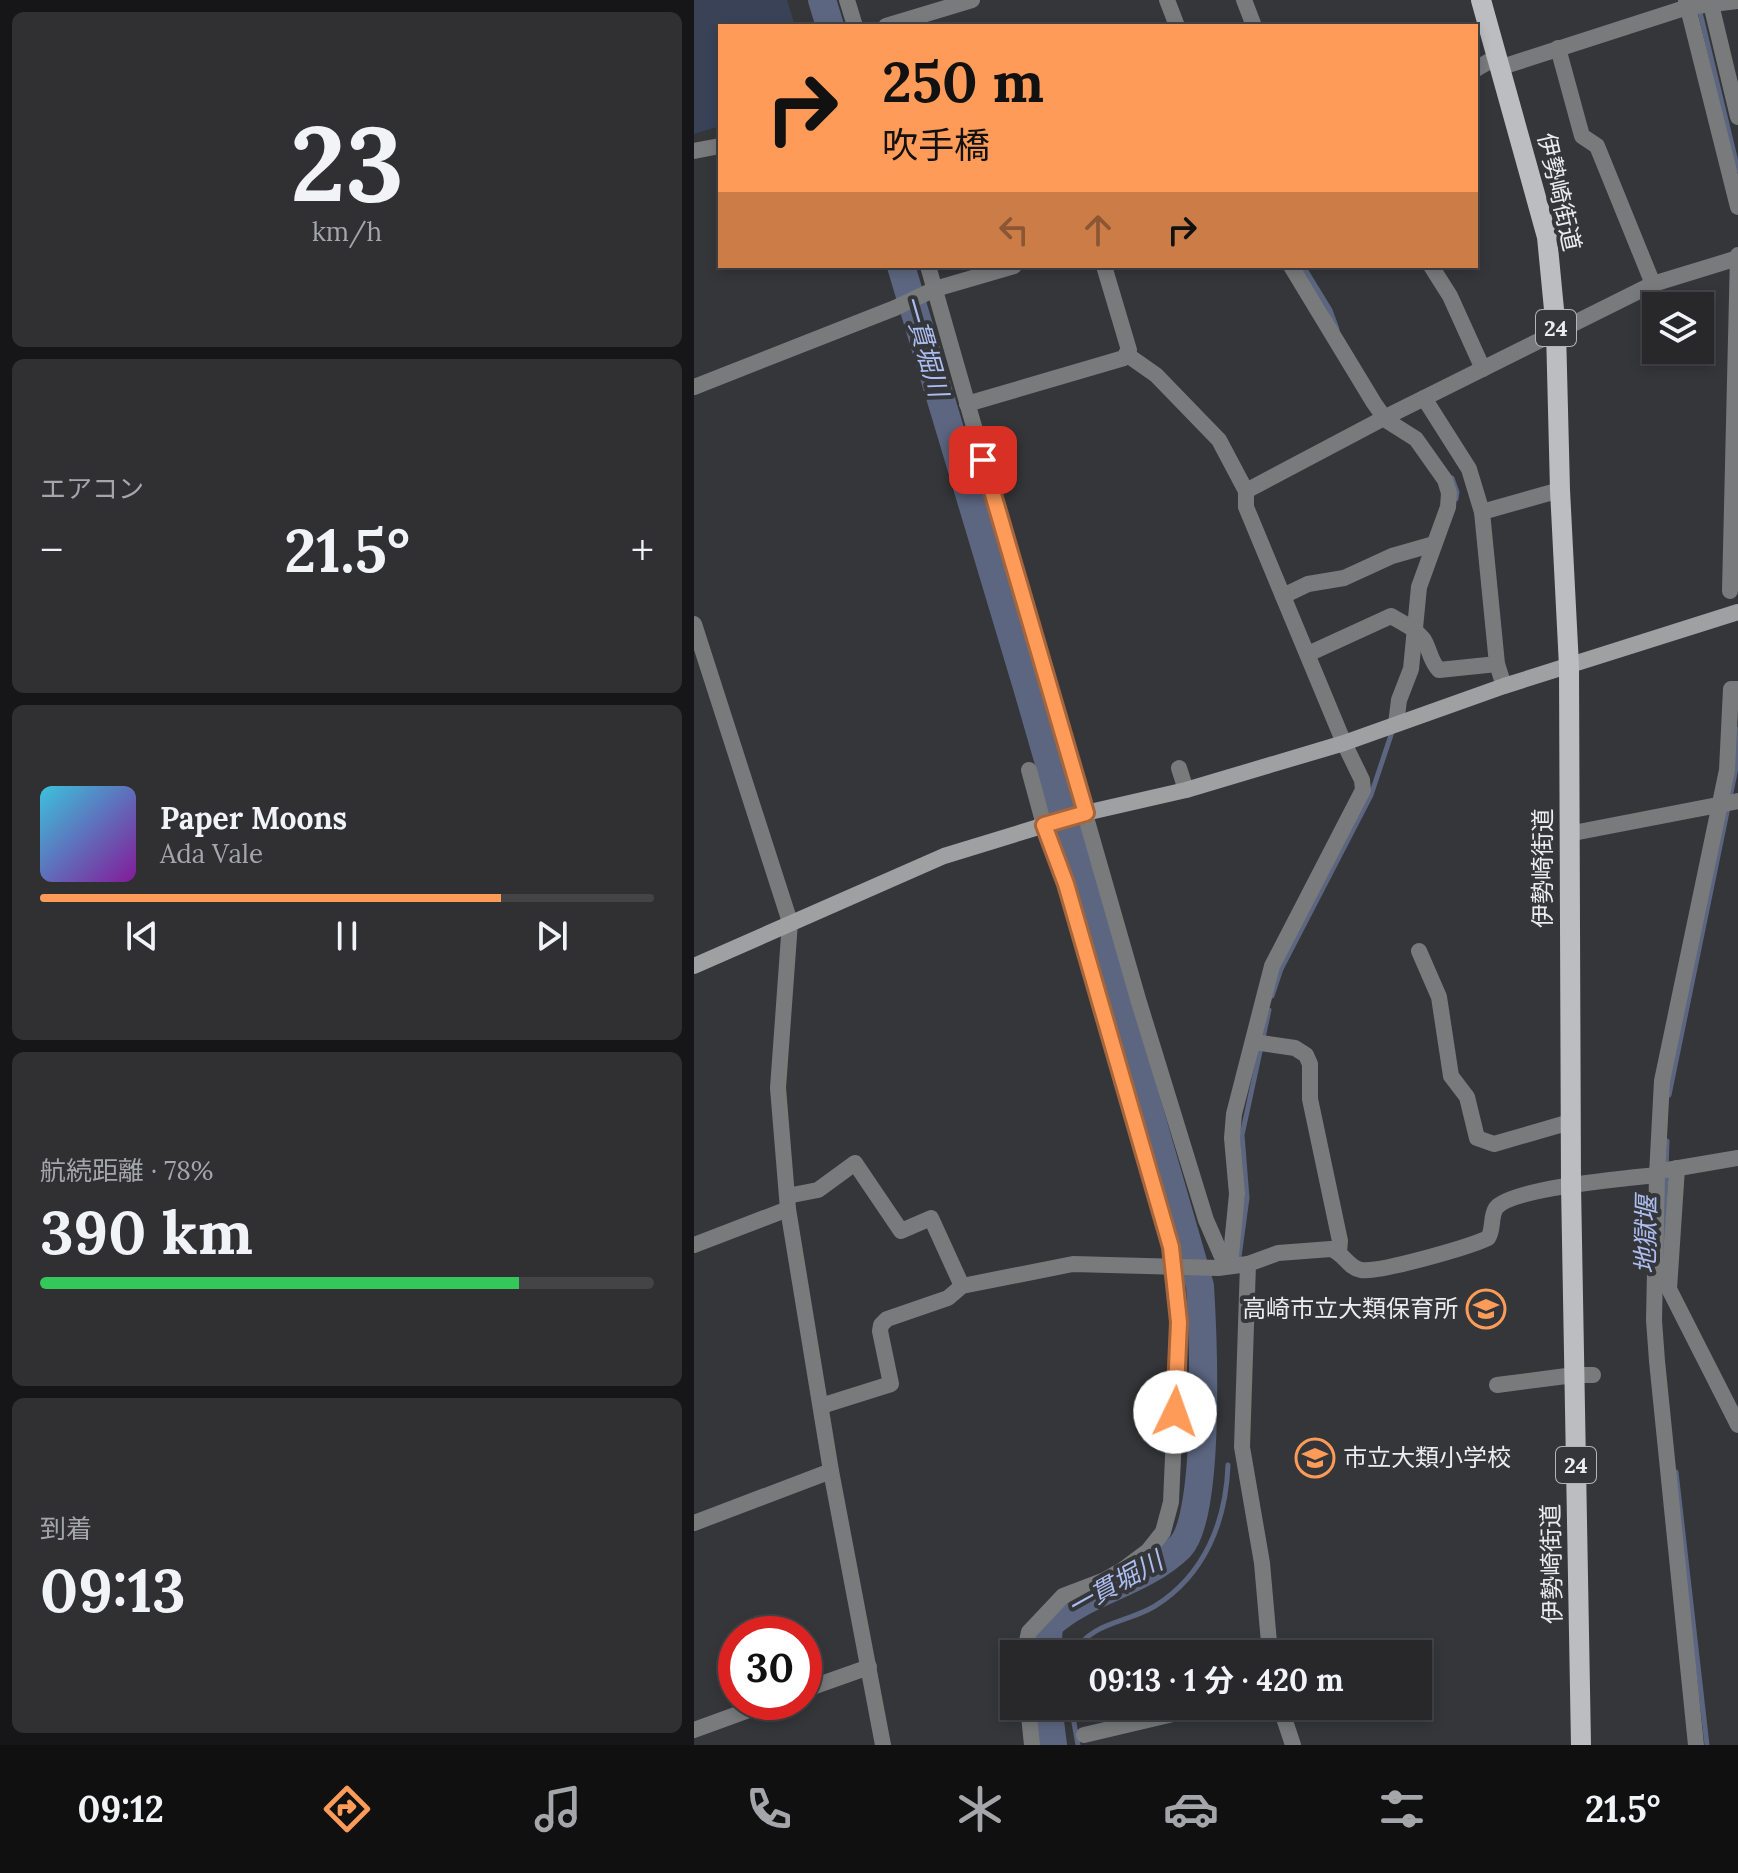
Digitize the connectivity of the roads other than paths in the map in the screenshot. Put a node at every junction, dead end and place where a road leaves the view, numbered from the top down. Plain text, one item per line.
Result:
1 (847, 0) edge
2 (972, 0) edge
3 (1167, 0) edge
4 (1244, 0) edge
5 (1481, 0) edge
6 (1738, 1) edge
7 (1711, 2) edge
8 (1687, 3) edge
9 (854, 24) edge
10 (893, 24) edge
11 (1176, 24) edge
12 (1253, 24) edge
13 (1558, 48) junction
14 (1500, 62) junction
15 (1478, 68) edge
16 (1738, 117) edge
17 (718, 146) edge
18 (694, 151) edge
19 (1738, 207) edge
20 (1738, 257) edge
21 (928, 268) edge
22 (1007, 268) edge
23 (1105, 268) edge
24 (1292, 268) edge
25 (1432, 268) edge
26 (1653, 284) junction
27 (932, 291) junction
28 (1556, 330) junction
29 (1126, 354) junction
30 (1483, 369) junction
31 (694, 387) edge
32 (1424, 398) junction
33 (967, 404) junction
34 (1384, 418) junction
35 (1560, 490) junction
36 (1246, 491) junction
37 (1482, 512) junction
38 (1434, 544) junction
39 (1730, 591) dead end
40 (1283, 596) junction
41 (1738, 612) edge
42 (694, 624) edge
43 (1414, 630) junction
44 (1308, 654) junction
45 (1497, 664) junction
46 (1569, 666) junction
47 (701, 667) edge
48 (1504, 686) junction
49 (1738, 689) edge
50 (1396, 724) junction
51 (1344, 743) junction
52 (1179, 768) dead end
53 (1029, 770) dead end
54 (1186, 790) junction
55 (1738, 801) edge
56 (1720, 804) junction
57 (1084, 814) junction
58 (1046, 825) junction
59 (1568, 834) junction
60 (790, 922) junction
61 (1419, 951) dead end
62 (694, 966) edge
63 (1254, 1042) junction
64 (1570, 1122) junction
65 (1738, 1158) edge
66 (1677, 1168) junction
67 (1657, 1173) junction
68 (1571, 1185) junction
69 (788, 1202) junction
70 (694, 1245) edge
71 (1339, 1252) junction
72 (1248, 1264) junction
73 (1178, 1266) junction
74 (1224, 1266) junction
75 (962, 1286) junction
76 (1584, 1375) junction
77 (1497, 1385) dead end
78 (821, 1406) junction
79 (1738, 1425) edge
80 (831, 1471) junction
81 (694, 1523) edge
82 (1027, 1640) edge
83 (1269, 1640) edge
84 (869, 1667) junction
85 (822, 1684) edge
86 (722, 1720) edge
87 (1029, 1720) edge
88 (1148, 1720) edge
89 (1285, 1720) edge
90 (694, 1730) edge
91 (1084, 1735) dead end
92 (883, 1745) edge
93 (1032, 1745) edge
94 (1293, 1745) edge
95 (1581, 1745) edge
96 (1696, 1745) edge

1 - 9 street
2 - 10 street
3 - 11 street
4 - 12 street
5 - 14 main road, 伊勢崎街道 / 24
6 - 7 street
7 - 8 street
7 - 16 street
8 - 13 street
8 - 19 street
13 - 14 street
13 - 26 street
14 - 15 street
14 - 28 main road, 伊勢崎街道 / 24
17 - 18 street
20 - 26 street
20 - 39 street
21 - 27 street
22 - 27 street
23 - 29 street
24 - 34 street
25 - 30 street
26 - 28 street
27 - 31 street
27 - 33 street
28 - 30 street
28 - 35 main road, 伊勢崎街道 / 24
29 - 33 street
29 - 36 street
30 - 32 street
32 - 34 street
32 - 37 street
33 - 57 street
34 - 36 street
34 - 38 street
35 - 37 street
35 - 46 main road, 伊勢崎街道 / 24
36 - 40 street
37 - 45 street
38 - 40 street
38 - 43 street
40 - 44 street
41 - 46 street
42 - 47 street
43 - 44 street
43 - 45 street
43 - 50 street
44 - 51 street
45 - 48 street
46 - 48 street
46 - 59 main road, 伊勢崎街道 / 24
47 - 60 street
48 - 50 street
49 - 56 street
50 - 51 street
51 - 54 street
51 - 63 street
52 - 54 street
53 - 58 street
54 - 57 street
55 - 56 street
56 - 59 street
56 - 67 street
57 - 58 street
57 - 74 street
58 - 60 street
58 - 73 street
59 - 64 main road, 伊勢崎街道 / 24
60 - 62 street
60 - 69 street
61 - 64 street
63 - 71 street
63 - 74 street
64 - 68 main road, 伊勢崎街道 / 24
65 - 66 street
66 - 67 street
66 - 79 street
67 - 68 street
67 - 96 street
68 - 71 street
68 - 76 main road, 伊勢崎街道 / 24
69 - 70 street
69 - 75 street
69 - 78 street
71 - 72 street
72 - 74 street
72 - 83 street
73 - 74 street
73 - 75 street
73 - 82 street
75 - 78 street
76 - 77 street
76 - 95 main road, 伊勢崎街道 / 24
78 - 80 street
80 - 81 street
80 - 84 street
84 - 85 street
84 - 92 street
86 - 90 street
87 - 93 street
88 - 91 street
89 - 94 street

